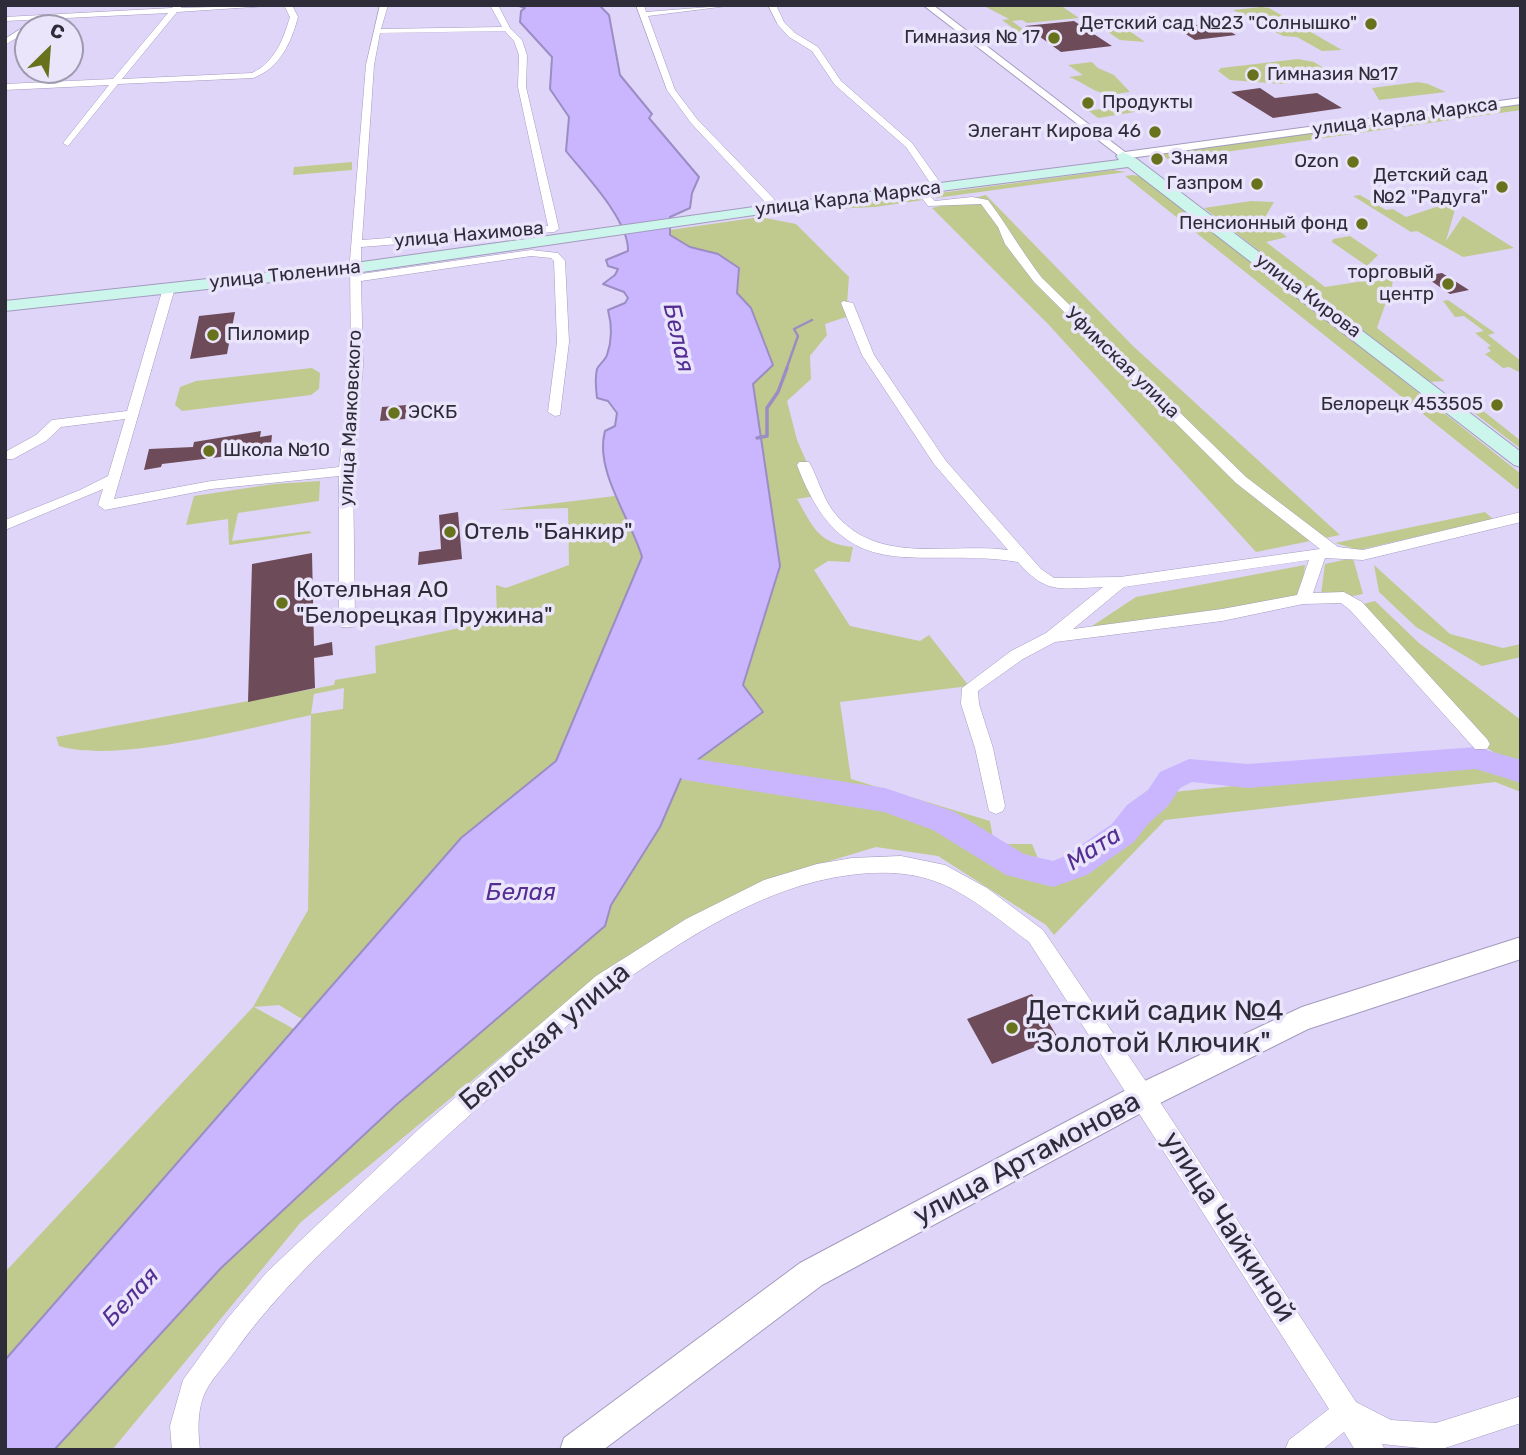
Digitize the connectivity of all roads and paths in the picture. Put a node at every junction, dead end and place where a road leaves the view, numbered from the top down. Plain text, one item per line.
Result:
1 (279, 5) edge
2 (288, 5) edge
3 (384, 5) edge
4 (494, 5) edge
5 (731, 5) edge
6 (772, 5) edge
7 (927, 5) edge
8 (177, 8) edge
9 (642, 9) edge
10 (84, 15) edge
11 (508, 29) junction
12 (376, 31) junction
13 (115, 82) junction
14 (5, 87) edge
15 (1521, 101) edge
16 (68, 143) dead end
17 (1131, 161) junction
18 (1159, 164) dead end
19 (939, 188) junction
20 (921, 190) junction
21 (766, 205) junction
22 (564, 239) joint
23 (357, 244) junction
24 (355, 273) junction
25 (169, 288) junction
26 (847, 303) dead end
27 (5, 306) edge
28 (555, 412) dead end
29 (132, 414) junction
30 (8, 456) dead end
31 (1521, 461) edge
32 (804, 465) dead end
33 (346, 471) junction
34 (114, 478) junction
35 (1521, 517) edge
36 (5, 525) edge
37 (1327, 554) junction
38 (1024, 558) junction
39 (1120, 582) junction
40 (1303, 599) junction
41 (347, 623) dead end
42 (1052, 637) junction
43 (1482, 744) dead end
44 (996, 806) dead end
45 (1036, 936) joint
46 (1521, 948) edge
47 (1142, 1097) junction
48 (1521, 1409) edge
49 (1348, 1412) junction
50 (186, 1450) edge
51 (576, 1450) edge
52 (1299, 1450) edge
53 (1371, 1450) edge

1 - 8 street
2 - 13 street
3 - 12 street, улица Маяковского
4 - 11 street, улица Нахимова
5 - 9 street
6 - 19 street
7 - 17 street, улица Кирова
8 - 10 street
8 - 13 street
9 - 21 street
11 - 12 street
11 - 23 street, улица Нахимова
12 - 23 street, улица Маяковского
13 - 14 street
13 - 16 street
15 - 17 street, улица Карла Маркса
17 - 18 street, улица Карла Маркса
17 - 19 main road, улица Карла Маркса
17 - 31 main road, улица Кирова
19 - 20 main road, улица Карла Маркса
20 - 21 main road, улица Карла Маркса
20 - 37 street, Уфимская улица
21 - 22 main road, улица Карла Маркса
22 - 24 main road, улица Тюленина
23 - 24 street, улица Маяковского
24 - 25 main road, улица Тюленина
24 - 28 street, улица Нахимова
24 - 33 street, улица Маяковского
25 - 27 main road, улица Тюленина
25 - 29 street
26 - 38 street
29 - 30 street
29 - 34 street
32 - 38 street
33 - 34 street
33 - 41 street, улица Маяковского
34 - 36 street
35 - 37 street
37 - 39 street
37 - 40 street
38 - 39 street
39 - 42 street
40 - 42 street
40 - 43 street
42 - 44 street
45 - 47 street, улица Чайкиной
45 - 50 street, Бельская улица
46 - 47 street, улица Артамонова
47 - 49 street, улица Чайкиной
47 - 51 street, улица Артамонова
48 - 49 street
49 - 52 street
49 - 53 street, улица Чайкиной

